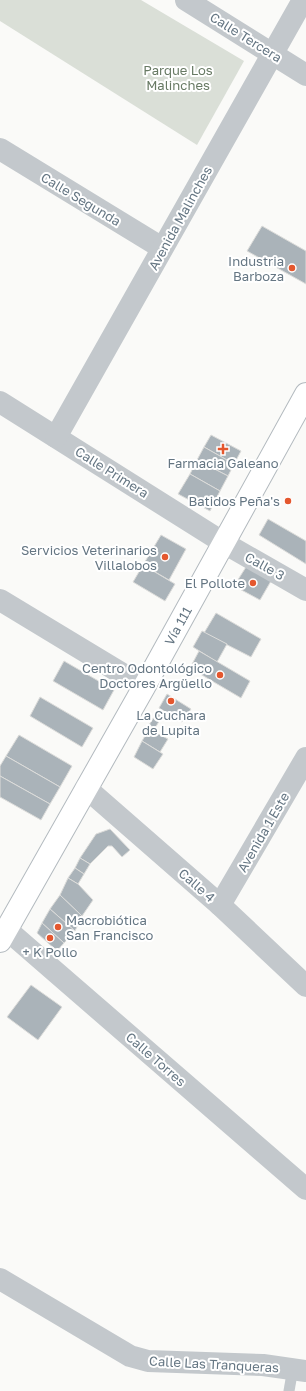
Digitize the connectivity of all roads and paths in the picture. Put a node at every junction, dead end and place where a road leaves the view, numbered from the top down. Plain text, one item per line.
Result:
1 (186, 0) edge
2 (303, 0) edge
3 (273, 53) junction
4 (306, 74) edge
5 (0, 149) edge
6 (162, 248) junction
7 (306, 394) edge
8 (0, 402) edge
9 (56, 437) junction
10 (224, 543) junction
11 (306, 590) edge
12 (1, 604) edge
13 (144, 687) junction
14 (306, 758) edge
15 (86, 788) junction
16 (220, 905) junction
17 (3, 935) edge
18 (306, 986) edge
19 (306, 1189) edge
20 (0, 1279) edge
21 (299, 1370) edge
22 (289, 1391) edge

1 - 3 street, Calle Tercera
2 - 3 street, Avenida Malinches
3 - 4 street, Calle Tercera
3 - 6 street, Avenida Malinches
5 - 6 street, Calle Segunda
6 - 9 street, Avenida Malinches
7 - 10 main road, Vía 111
8 - 9 street, Calle Primera
9 - 10 street, Calle Primera
10 - 11 street, Calle 3
10 - 13 main road, Vía 111
12 - 13 street
13 - 15 main road, Vía 111
14 - 16 street, Avenida 1 Este
15 - 16 street, Calle 4
15 - 17 main road, Vía 111
16 - 18 street, Calle 4
17 - 19 street, Calle Torres
20 - 21 street, Calle Las Tranqueras
21 - 22 lane

